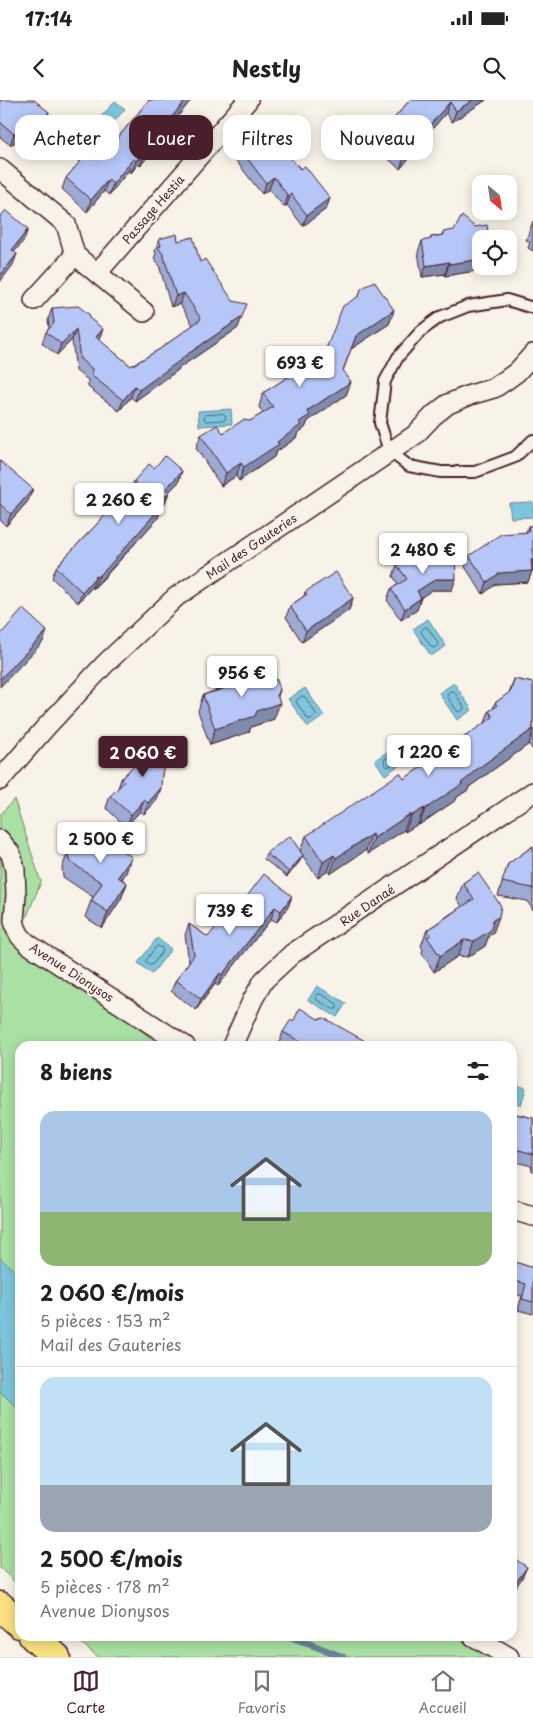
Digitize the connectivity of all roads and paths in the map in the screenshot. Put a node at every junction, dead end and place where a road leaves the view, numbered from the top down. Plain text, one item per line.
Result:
1 (248, 100) edge
2 (0, 168) edge
3 (75, 255) junction
4 (97, 273) junction
5 (34, 300) dead end
6 (533, 308) edge
7 (144, 312) dead end
8 (533, 354) edge
9 (533, 440) edge
10 (389, 451) junction
11 (0, 780) edge
12 (533, 792) edge
13 (0, 840) edge
14 (178, 1041) edge
15 (234, 1041) edge
16 (517, 1211) edge
17 (533, 1216) edge
18 (0, 1606) edge
19 (15, 1620) edge
20 (38, 1641) edge
21 (482, 1641) edge
22 (56, 1657) edge
23 (509, 1657) edge

1 - 4 street, Passage Hestia
2 - 3 street
3 - 4 street
3 - 5 street
4 - 7 street
6 - 10 lane
8 - 10 street, Mail des Gauteries
9 - 10 lane
10 - 11 street, Mail des Gauteries
12 - 15 street, Rue Danaé
13 - 14 street, Avenue Dionysos
16 - 17 street
18 - 19 main road
20 - 22 main road
21 - 23 street

